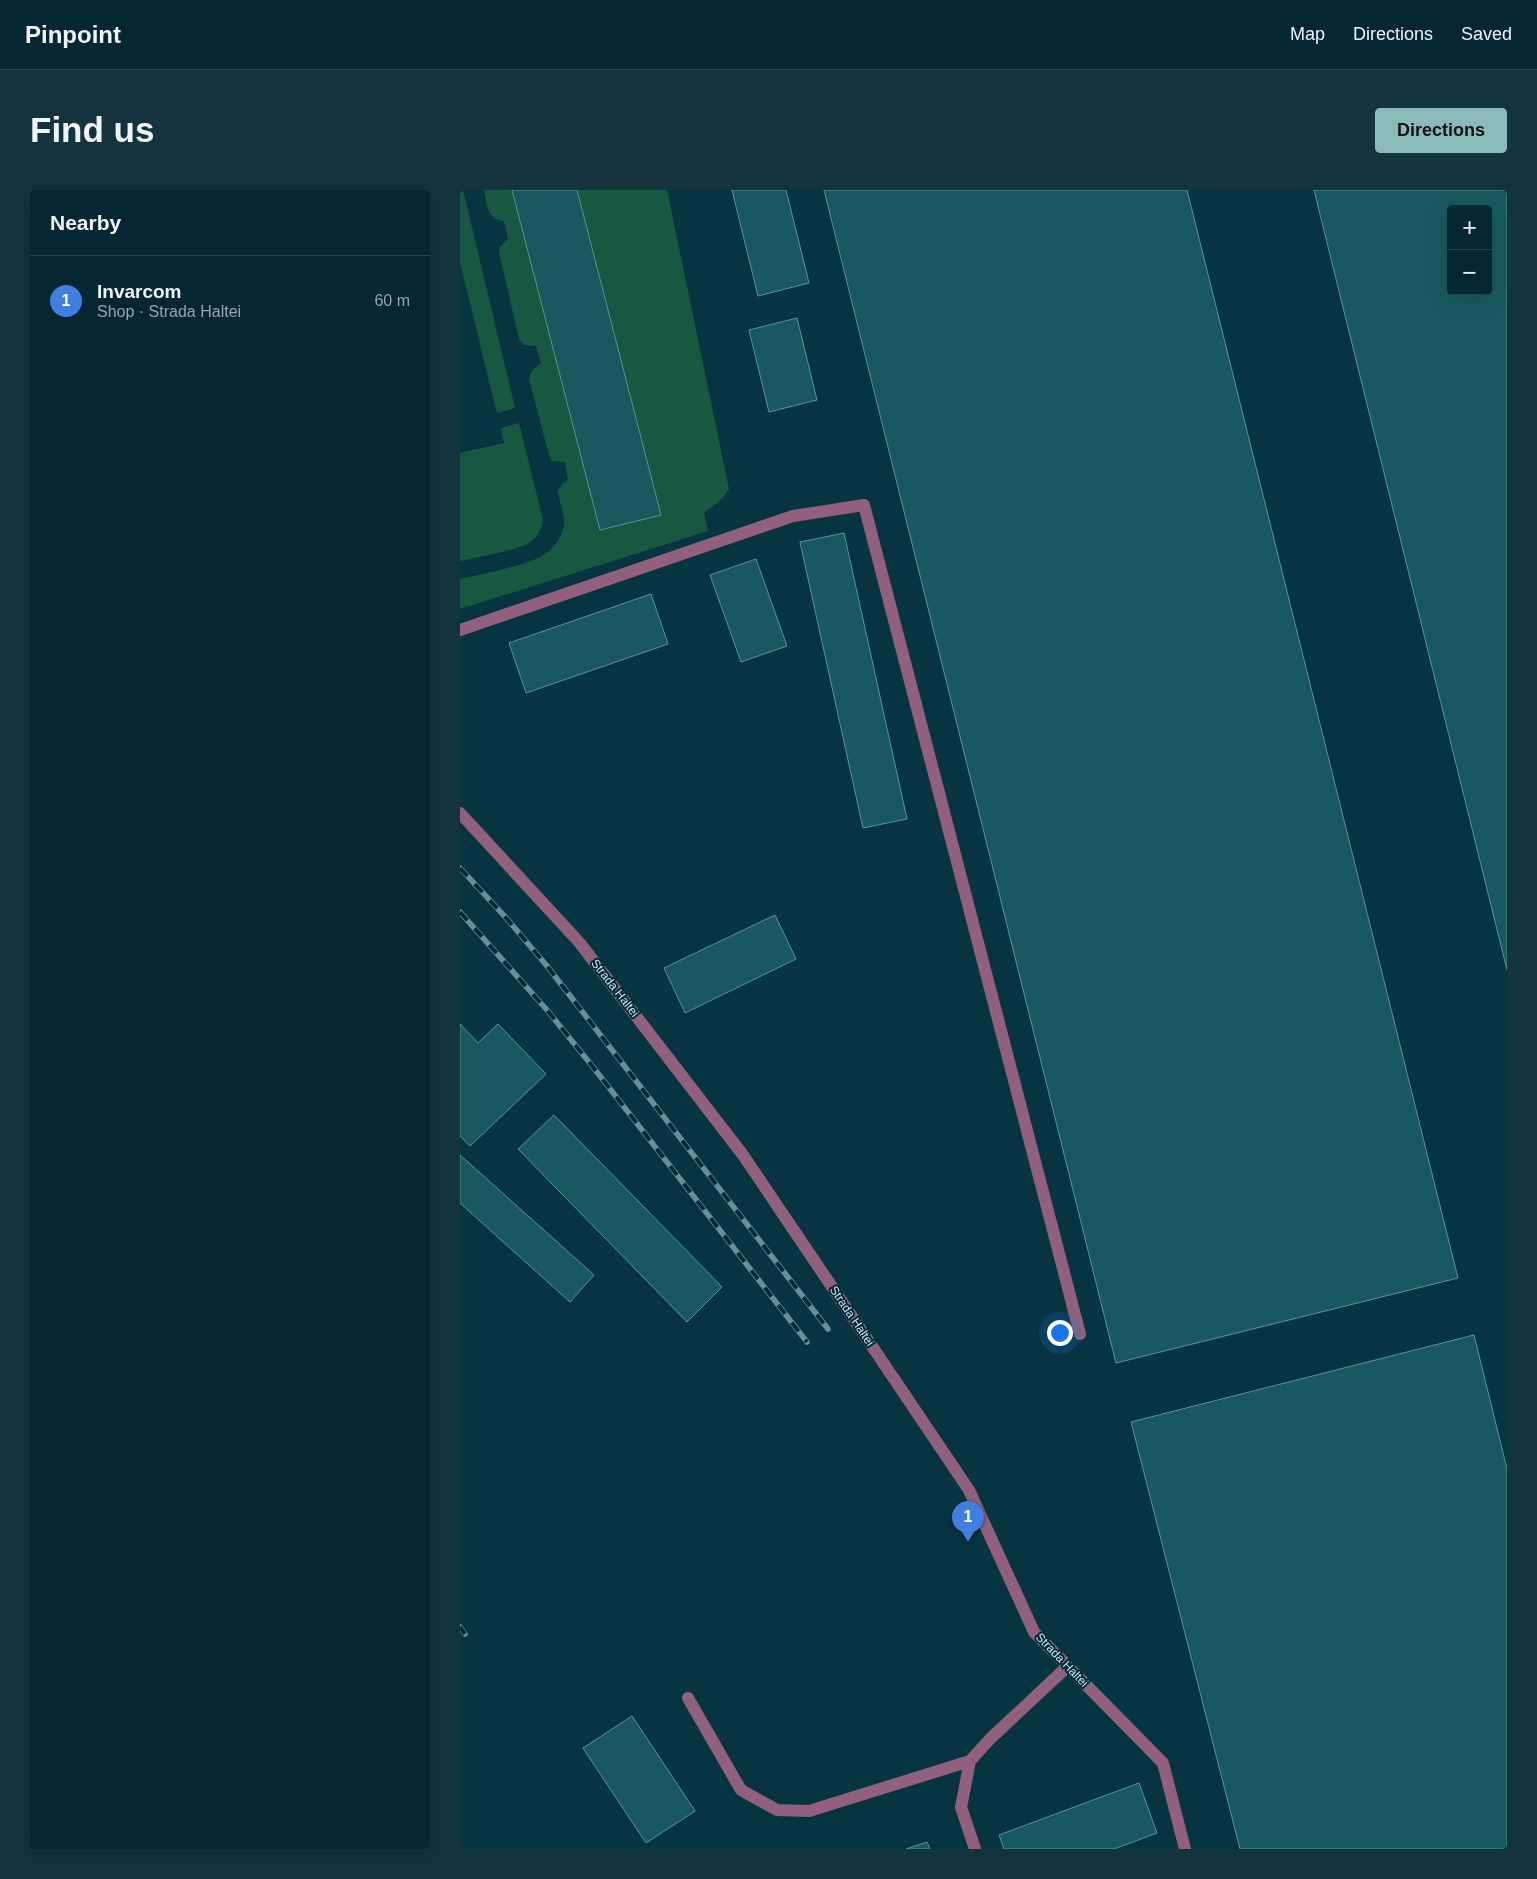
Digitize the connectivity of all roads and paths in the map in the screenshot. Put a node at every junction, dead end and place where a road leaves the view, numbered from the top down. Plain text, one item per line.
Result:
1 (460, 630) edge
2 (460, 813) edge
3 (1080, 1334) dead end
4 (1068, 1666) junction
5 (688, 1698) dead end
6 (970, 1761) junction
7 (975, 1849) edge
8 (1185, 1849) edge

1 - 3 street
2 - 4 street, Strada Haltei
4 - 6 street
4 - 8 street, Strada Haltei
5 - 6 street
6 - 7 street

